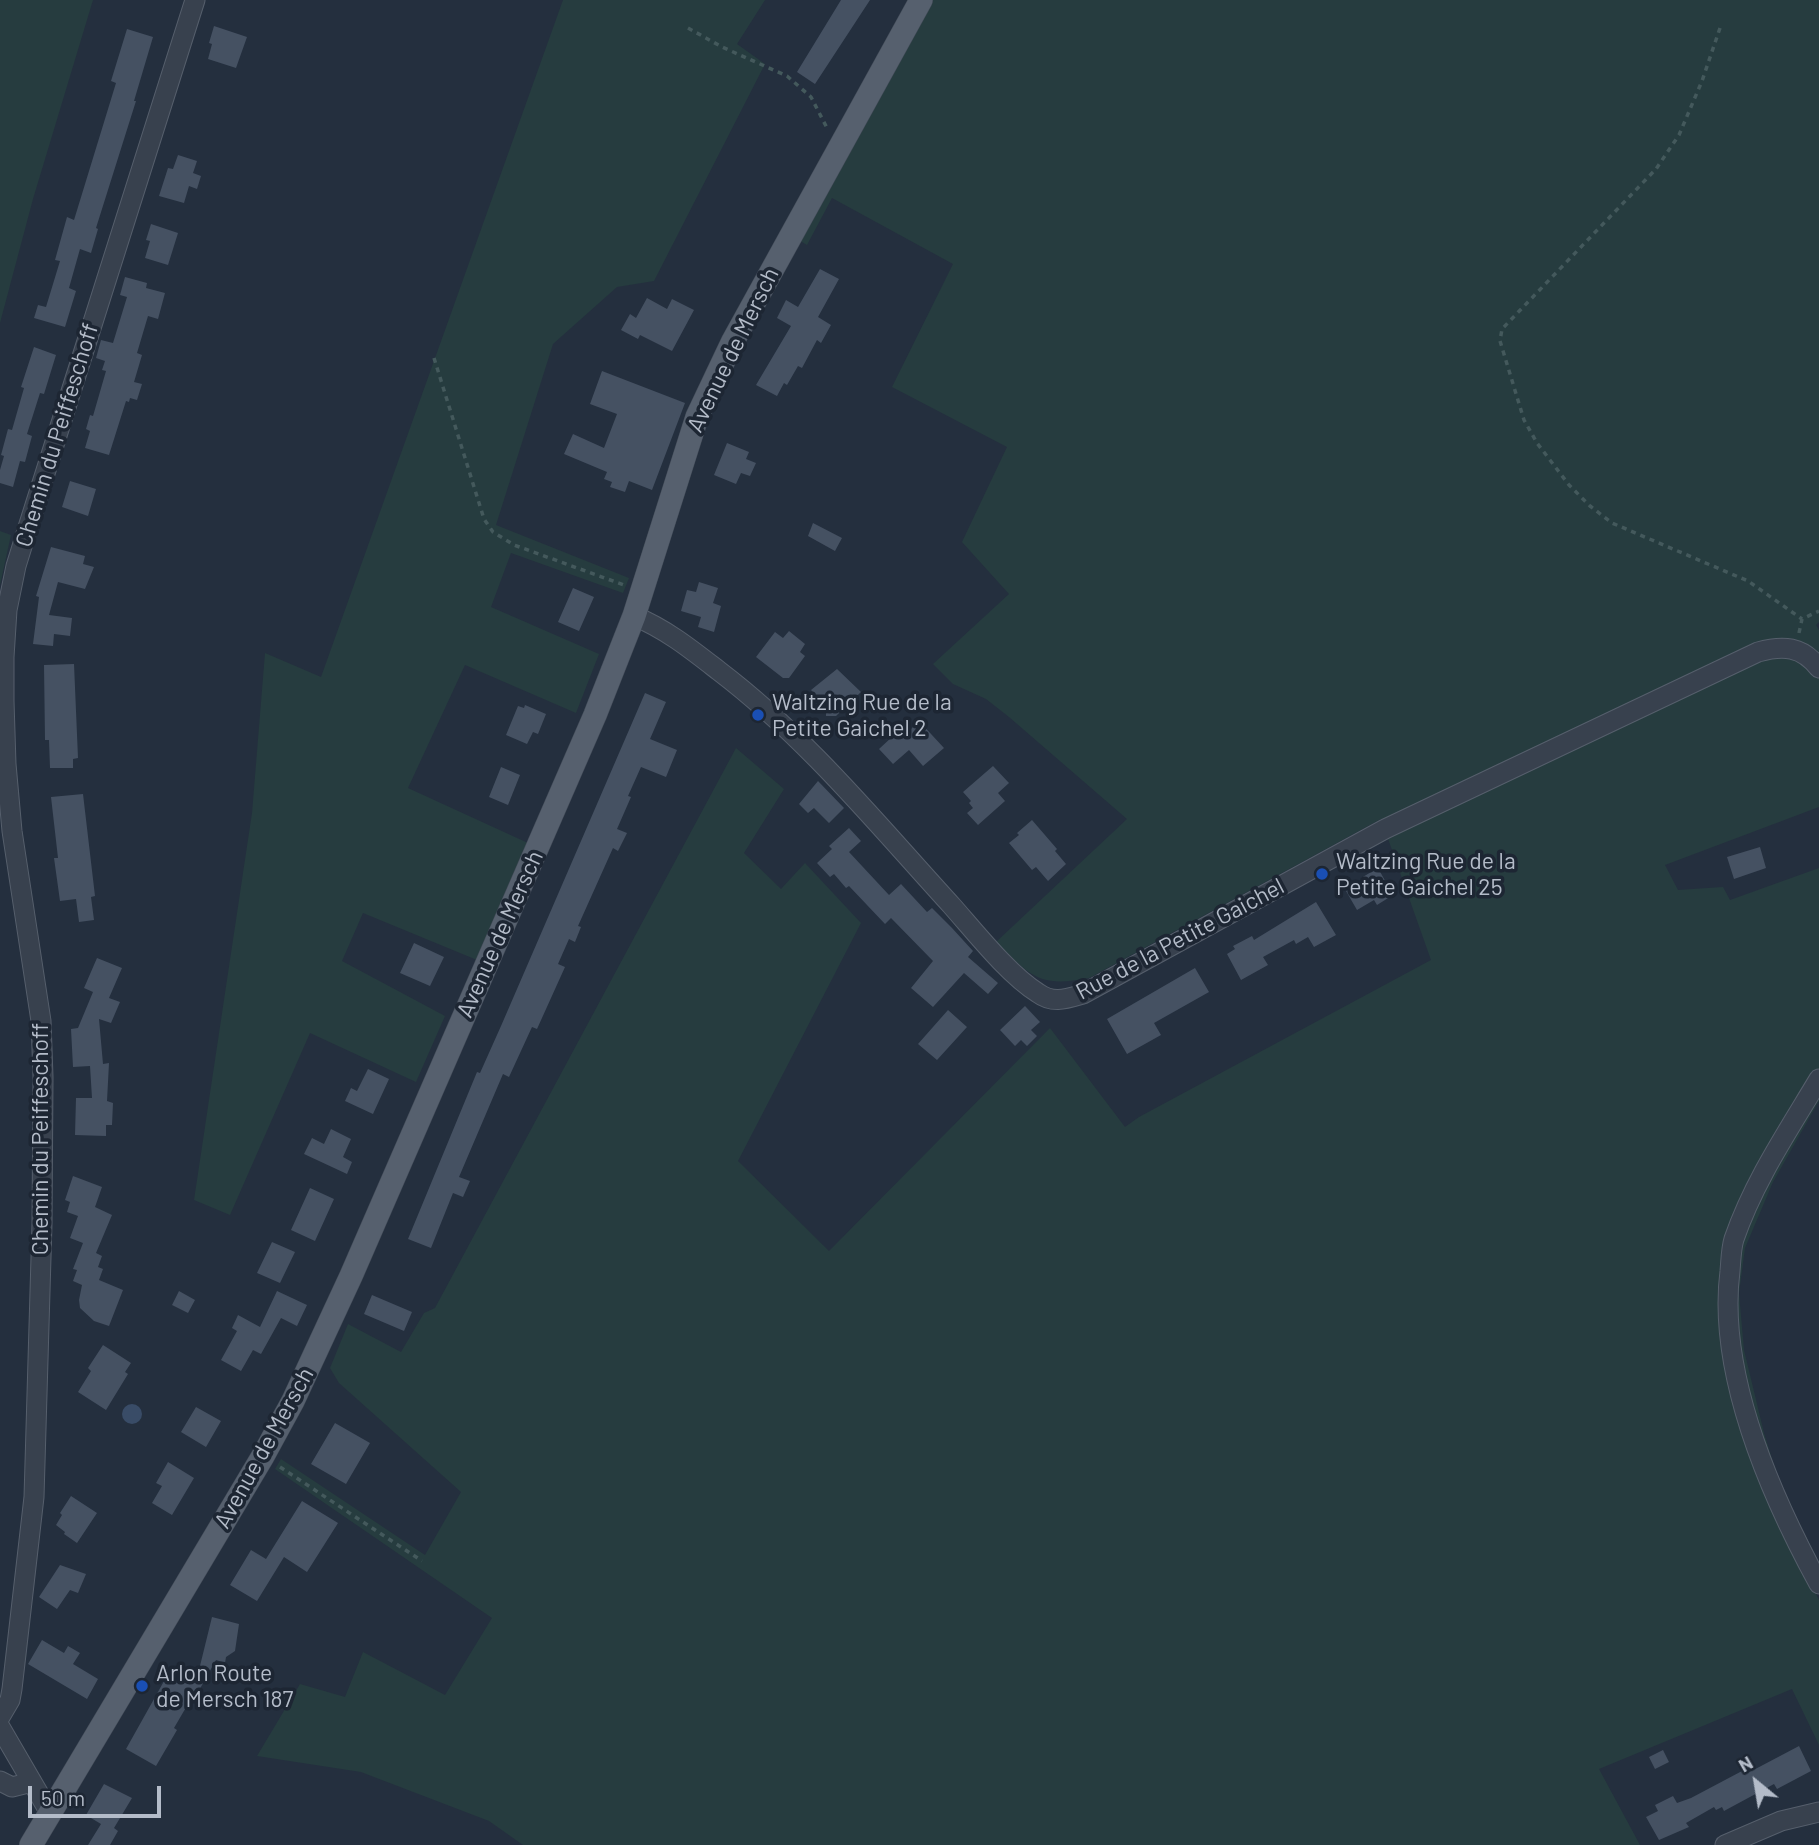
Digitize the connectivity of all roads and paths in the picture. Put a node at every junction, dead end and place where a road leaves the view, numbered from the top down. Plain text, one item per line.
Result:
1 (195, 0) edge
2 (921, 0) edge
3 (688, 28) dead end
4 (1720, 28) dead end
5 (838, 148) junction
6 (435, 358) dead end
7 (642, 592) junction
8 (1819, 611) edge
9 (634, 616) junction
10 (1802, 619) junction
11 (1796, 648) junction
12 (1819, 668) edge
13 (1819, 1079) edge
14 (263, 1456) junction
15 (422, 1561) dead end
16 (1819, 1584) edge
17 (0, 1717) edge
18 (0, 1727) edge
19 (0, 1781) edge
20 (32, 1782) junction
21 (1819, 1812) edge
22 (50, 1813) junction
23 (31, 1845) edge
24 (1725, 1845) edge

1 - 17 street, Chemin du Peiffeschoff
2 - 5 main road, Avenue de Mersch
3 - 5 path
4 - 10 path
5 - 7 main road, Avenue de Mersch
6 - 7 path
7 - 9 main road, Avenue de Mersch
8 - 10 path
9 - 11 street, Rue de la Petite Gaichel
9 - 14 main road, Avenue de Mersch
10 - 11 path
11 - 12 street
13 - 16 street
14 - 15 path
14 - 22 main road, Avenue de Mersch
18 - 20 street
19 - 20 street
20 - 22 street
21 - 24 street
22 - 23 main road, Avenue de Mersch

